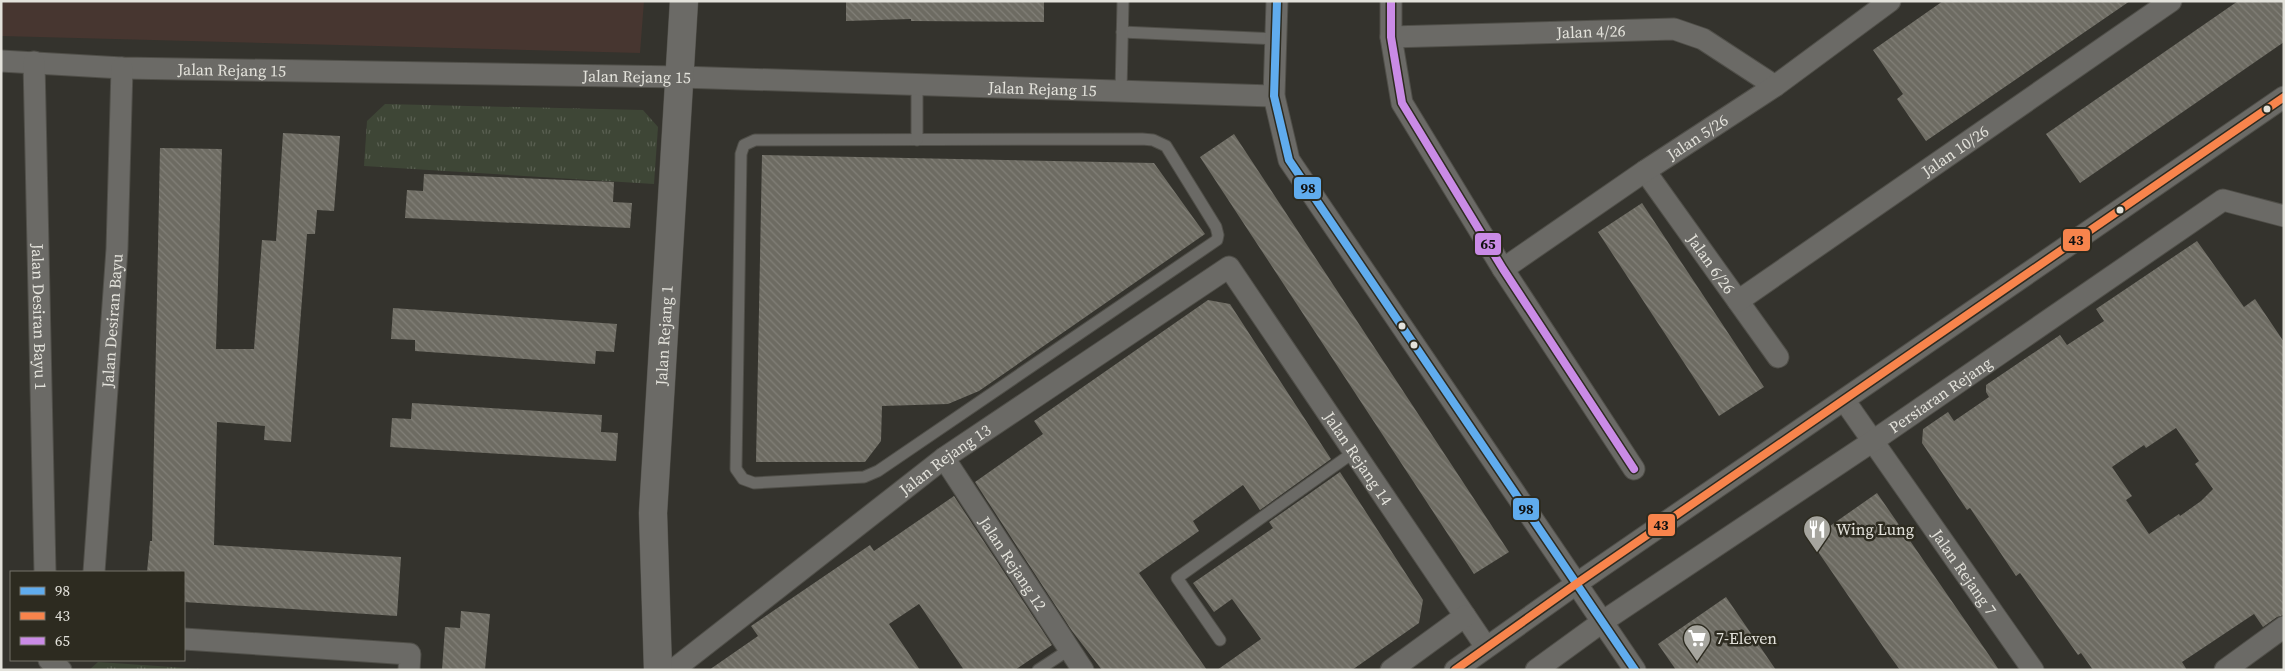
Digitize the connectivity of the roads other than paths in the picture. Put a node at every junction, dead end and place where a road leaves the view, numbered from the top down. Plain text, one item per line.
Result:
1 (684, 1) edge
2 (1124, 1) edge
3 (1277, 1) edge
4 (1391, 1) edge
5 (2171, 1) edge
6 (1888, 2) edge
7 (1122, 32) junction
8 (1391, 37) junction
9 (1276, 39) junction
10 (1, 61) edge
11 (34, 62) junction
12 (122, 68) junction
13 (681, 77) junction
14 (917, 85) junction
15 (1775, 86) junction
16 (1121, 91) junction
17 (1274, 96) junction
18 (2284, 97) edge
19 (917, 140) junction
20 (1645, 171) junction
21 (2284, 216) edge
22 (1229, 267) joint
23 (1503, 269) junction
24 (1738, 301) junction
25 (1778, 357) dead end
26 (1844, 400) junction
27 (1873, 441) junction
28 (1354, 452) junction
29 (944, 458) junction
30 (1634, 469) dead end
31 (44, 571) edge
32 (94, 571) edge
33 (1576, 584) junction
34 (1465, 616) junction
35 (1602, 622) junction
36 (2284, 627) edge
37 (185, 638) edge
38 (1220, 640) dead end
39 (1486, 648) junction
40 (1070, 649) junction
41 (50, 661) edge
42 (409, 662) edge
43 (60, 670) edge
44 (658, 670) edge
45 (673, 670) edge
46 (1038, 670) edge
47 (1083, 670) edge
48 (1391, 670) edge
49 (1455, 670) edge
50 (1536, 670) edge
51 (1635, 670) edge
52 (2033, 670) edge
53 (2225, 670) edge

1 - 13 street, Jalan Rejang 1
2 - 7 lane
3 - 9 street
4 - 8 street
5 - 24 street, Jalan 10/26
6 - 15 street, Jalan 5/26
7 - 9 lane
7 - 16 lane
8 - 15 street, Jalan 4/26
8 - 23 street
9 - 17 street
10 - 11 street, Jalan Rejang 15
11 - 12 street, Jalan Rejang 15
11 - 31 street, Jalan Desiran Bayu 1
12 - 13 street, Jalan Rejang 15
12 - 32 street, Jalan Desiran Bayu
13 - 14 street, Jalan Rejang 15
13 - 44 street, Jalan Rejang 1
14 - 16 street, Jalan Rejang 15
14 - 19 lane
15 - 20 street, Jalan 5/26
16 - 17 street, Jalan Rejang 15
17 - 33 street
18 - 26 street
19 - 19 lane
20 - 23 street, Jalan 5/26
20 - 24 street, Jalan 6/26
21 - 27 street, Persiaran Rejang
22 - 28 street, Jalan Rejang 14
22 - 29 street, Jalan Rejang 13
23 - 30 street
24 - 25 street, Jalan 6/26
26 - 27 street, Jalan Rejang 7
26 - 33 street
27 - 35 street, Persiaran Rejang
27 - 52 street, Jalan Rejang 7
28 - 34 street, Jalan Rejang 14
28 - 38 lane
29 - 40 street, Jalan Rejang 12
29 - 45 street, Jalan Rejang 13
33 - 35 street
33 - 39 street
34 - 39 street, Jalan Rejang 14
34 - 48 street
35 - 50 street, Persiaran Rejang
35 - 51 street
36 - 53 street
37 - 42 street
39 - 49 street
40 - 46 lane
40 - 47 street, Jalan Rejang 12
41 - 43 street

